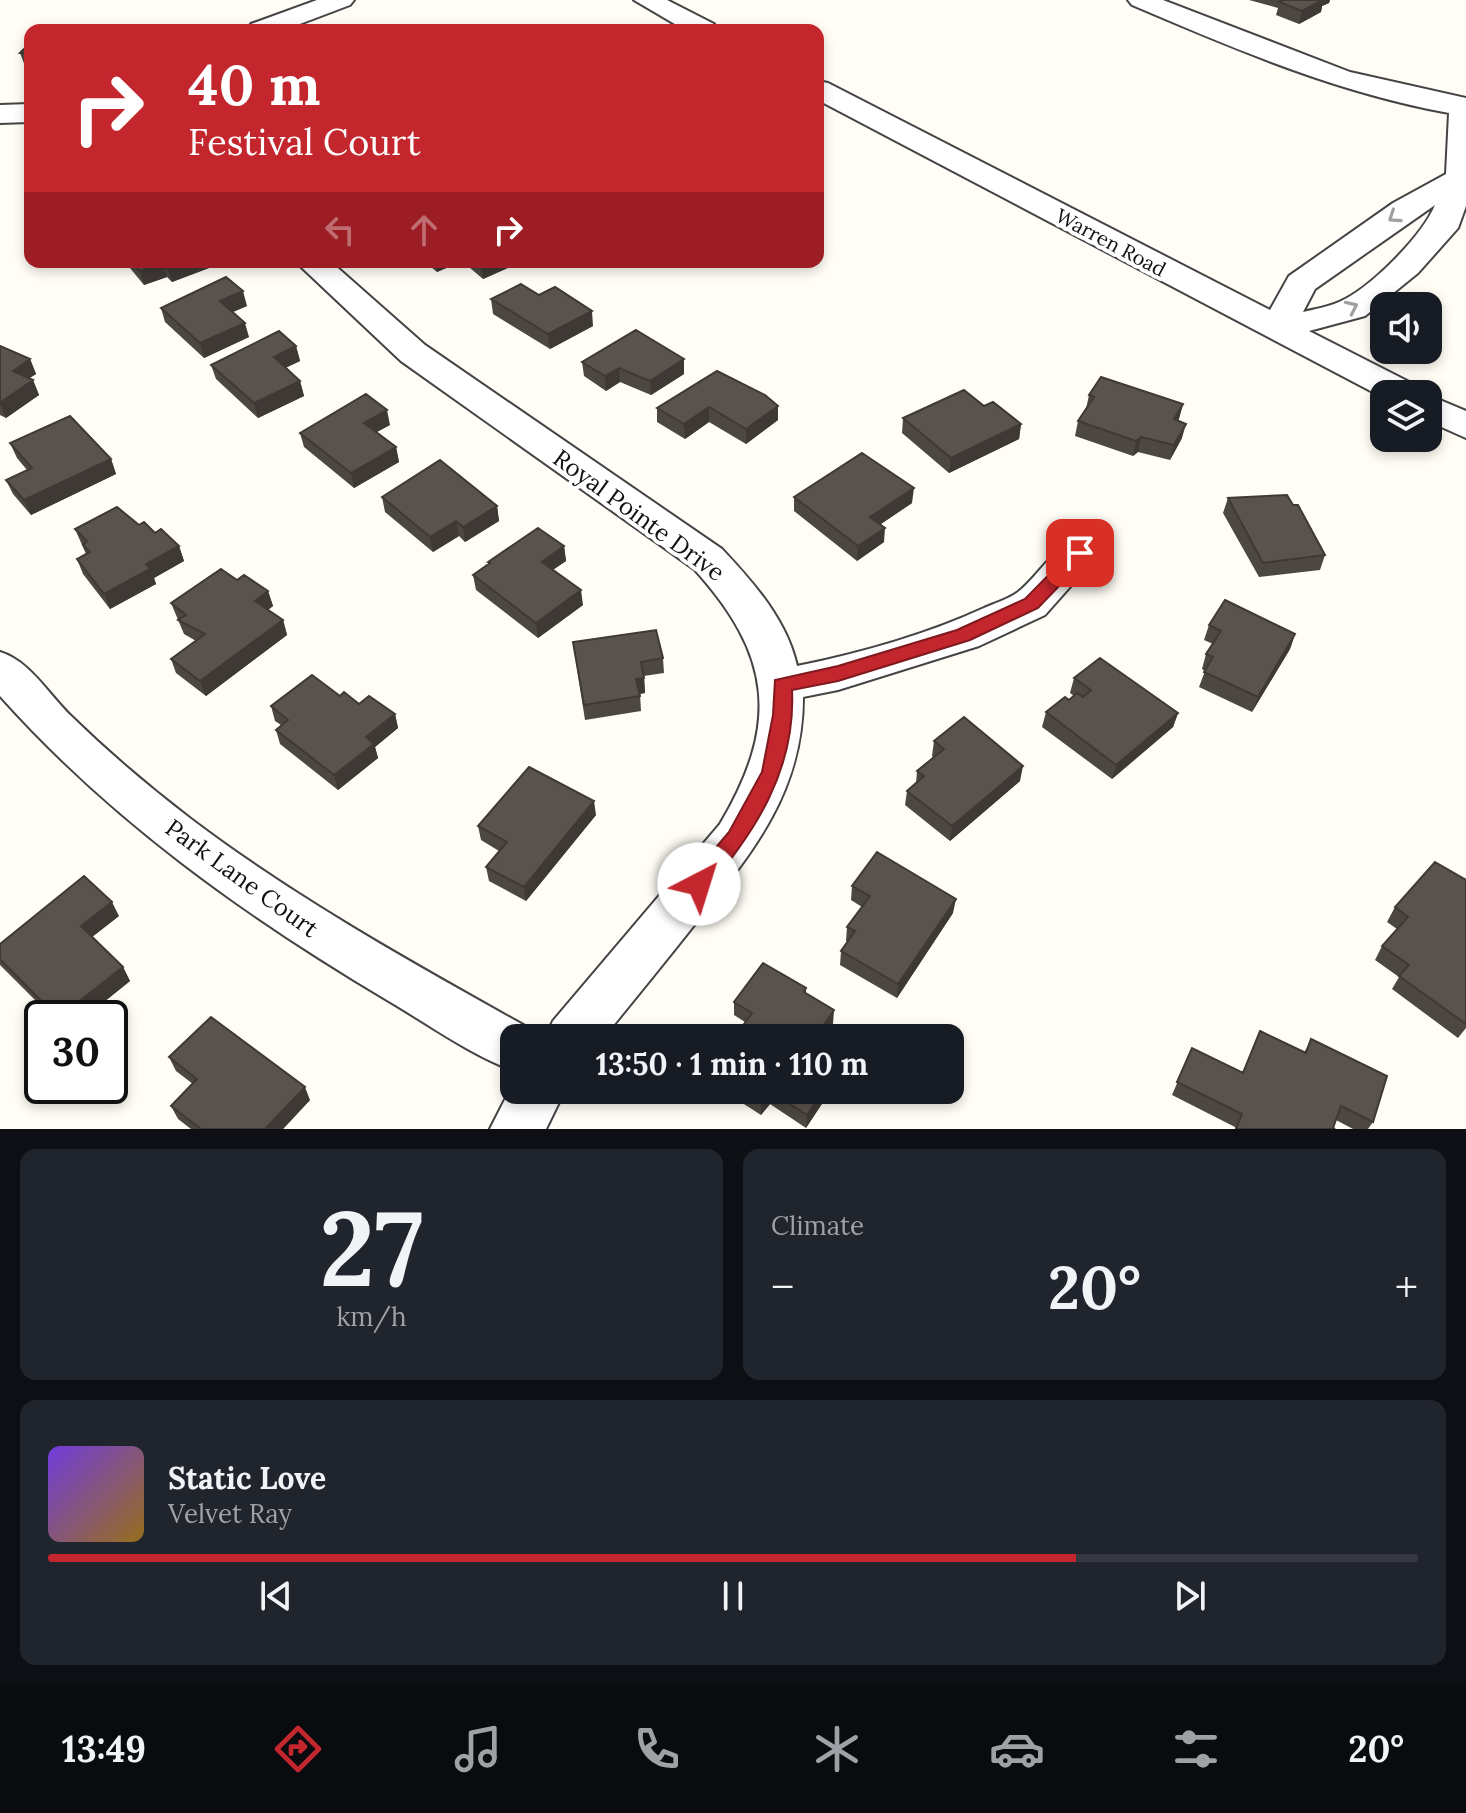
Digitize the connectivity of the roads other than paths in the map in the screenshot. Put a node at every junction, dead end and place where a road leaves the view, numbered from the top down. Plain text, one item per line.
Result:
1 (276, 0) edge
2 (341, 0) edge
3 (647, 0) edge
4 (1141, 0) edge
5 (249, 24) edge
6 (276, 24) edge
7 (693, 24) edge
8 (824, 92) edge
9 (1464, 107) edge
10 (24, 113) edge
11 (0, 114) edge
12 (1461, 178) junction
13 (319, 268) edge
14 (1277, 329) junction
15 (1377, 380) edge
16 (1442, 413) edge
17 (1466, 426) edge
18 (1080, 553) dead end
19 (0, 668) edge
20 (782, 685) junction
21 (583, 1024) edge
22 (500, 1039) edge
23 (530, 1104) edge
24 (517, 1129) edge

1 - 5 street
2 - 6 street
3 - 7 street
4 - 9 street
8 - 14 street, Warren Road
9 - 12 street
10 - 11 street
12 -> 14 street
14 -> 12 street
13 - 20 street, Royal Pointe Drive
14 - 15 street, Warren Road
16 - 17 street
18 - 20 street
19 - 22 street, Park Lane Court
20 - 21 street, Royal Pointe Drive
23 - 24 street

